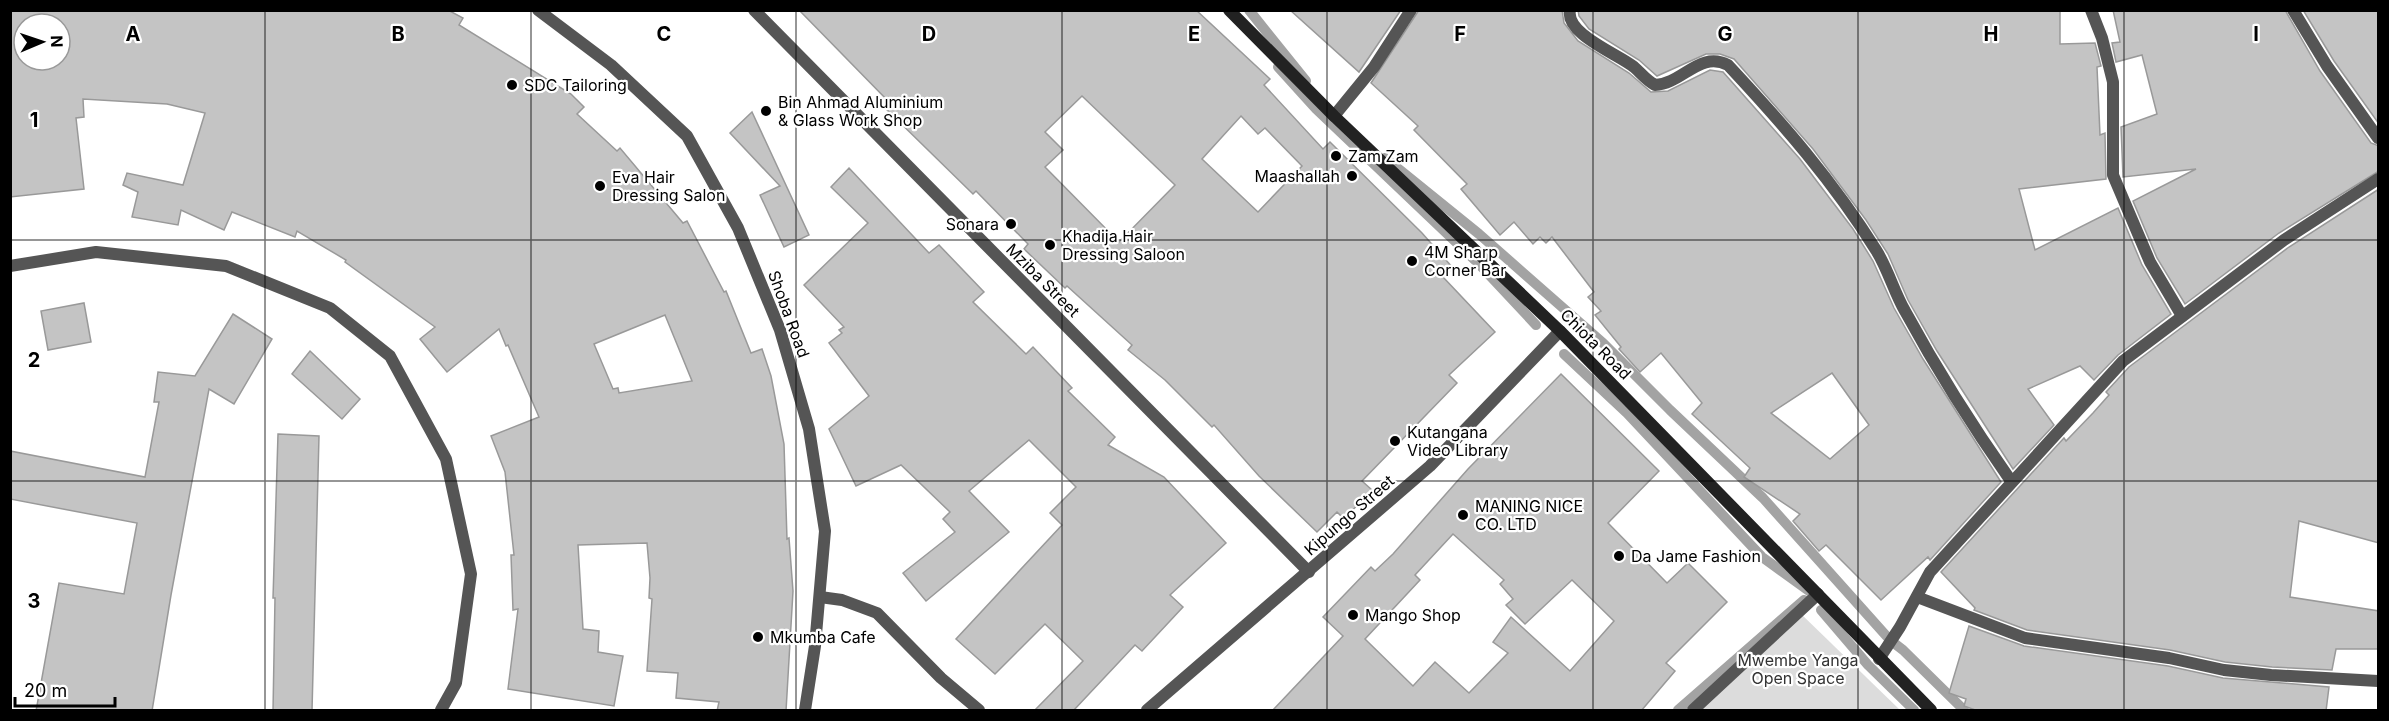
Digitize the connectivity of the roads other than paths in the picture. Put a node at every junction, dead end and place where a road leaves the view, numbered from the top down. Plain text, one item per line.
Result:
1 (538, 10) edge
2 (754, 10) edge
3 (1229, 10) edge
4 (1411, 10) edge
5 (1570, 10) edge
6 (2091, 10) edge
7 (2293, 10) edge
8 (1334, 116) junction
9 (2379, 138) edge
10 (2379, 179) edge
11 (10, 266) edge
12 (2182, 316) junction
13 (1560, 331) junction
14 (2011, 481) junction
15 (1309, 572) junction
16 (1818, 594) junction
17 (820, 597) junction
18 (1917, 597) junction
19 (1879, 659) junction
20 (2379, 681) edge
21 (441, 711) edge
22 (805, 711) edge
23 (979, 711) edge
24 (1147, 711) edge
25 (1693, 711) edge
26 (1931, 711) edge

1 - 17 street, Shoba Road
2 - 15 street, Mziba Street
3 - 8 street, Chiota Road
4 - 8 street
5 - 14 street
6 - 12 street
7 - 9 street
8 - 13 street, Chiota Road
10 - 12 street
11 - 21 street
12 - 14 street
13 - 15 street, Kipungo Street
13 - 16 street, Chiota Road
14 - 18 street
15 - 24 street, Kipungo Street
16 - 19 street, Chiota Road
16 - 25 street
17 - 22 street, Shoba Road
17 - 23 street
18 - 19 street
18 - 20 street
19 - 26 street, Chiota Road

